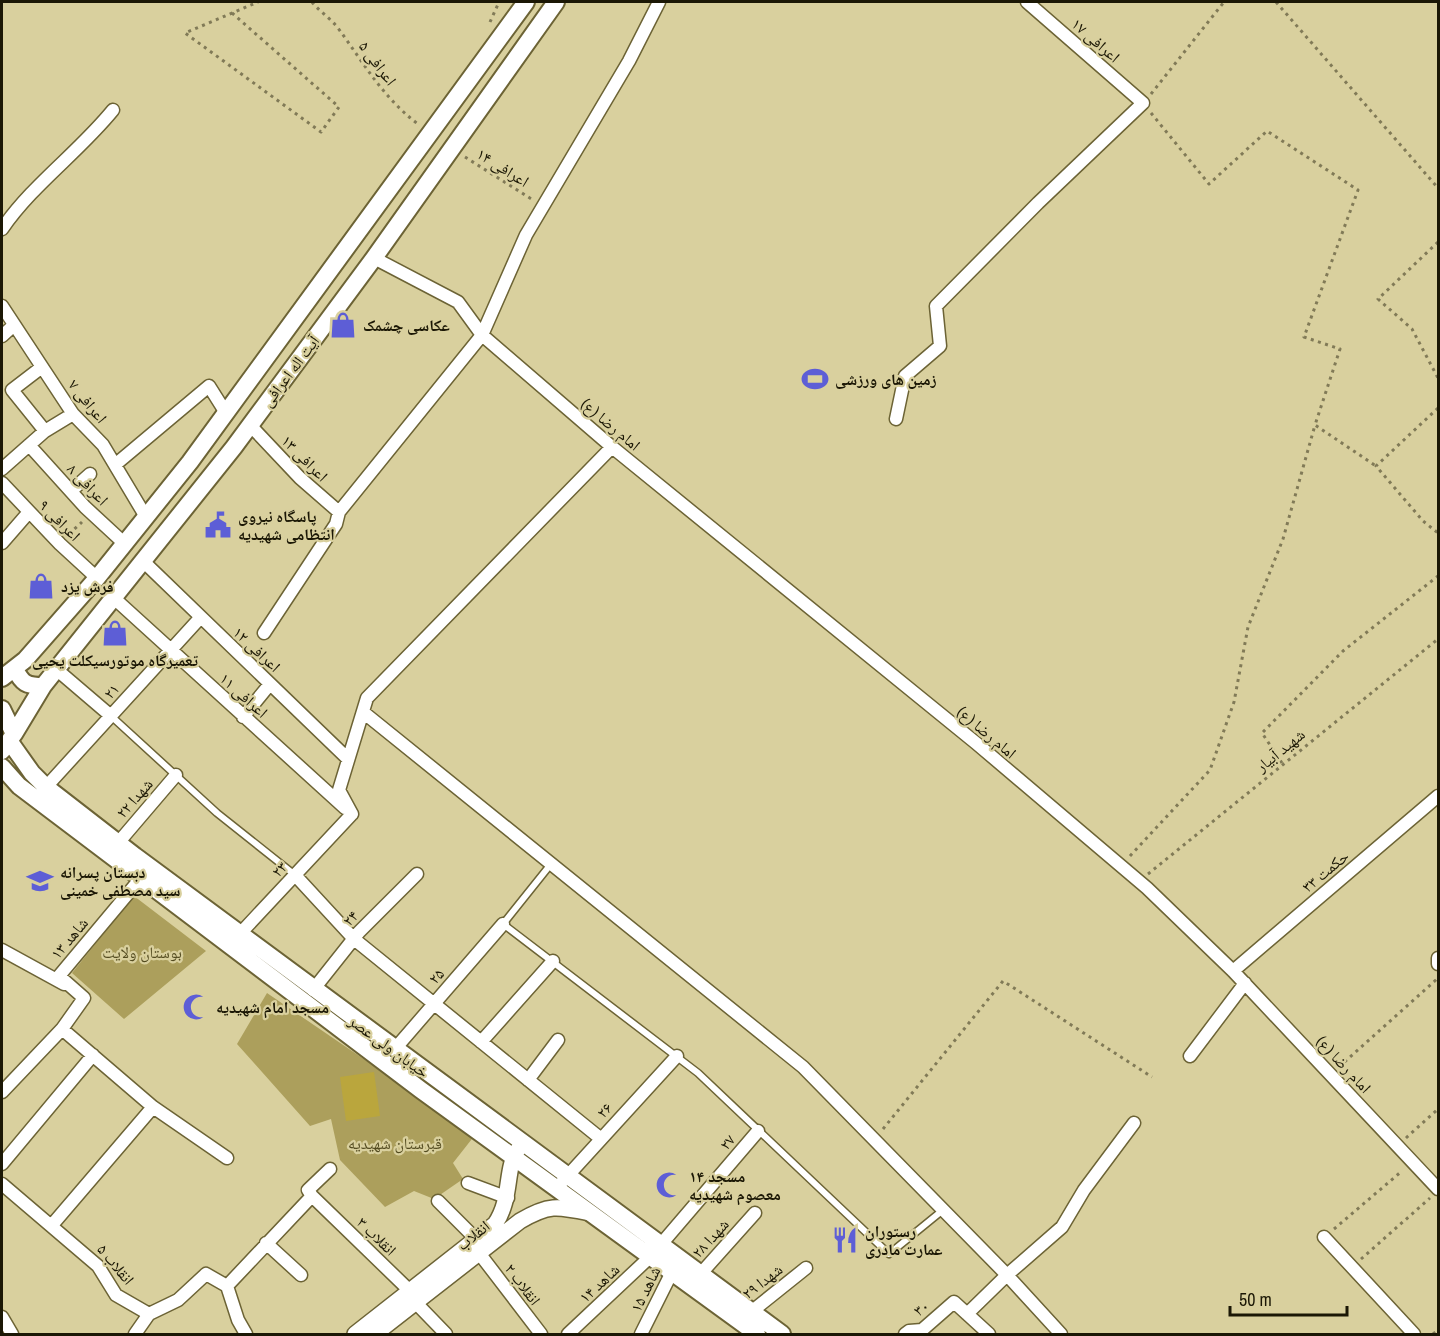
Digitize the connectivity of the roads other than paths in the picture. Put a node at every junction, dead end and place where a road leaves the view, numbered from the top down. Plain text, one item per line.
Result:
1 (526, 2) edge
2 (556, 2) edge
3 (658, 2) edge
4 (1027, 2) edge
5 (113, 110) dead end
6 (2, 229) edge
7 (374, 258) junction
8 (2, 306) edge
9 (14, 325) junction
10 (482, 335) junction
11 (2, 336) edge
12 (42, 367) junction
13 (226, 413) junction
14 (73, 414) junction
15 (896, 419) dead end
16 (250, 425) junction
17 (45, 431) junction
18 (28, 445) junction
19 (612, 447) junction
20 (116, 464) junction
21 (2, 470) edge
22 (90, 474) dead end
23 (2, 483) edge
24 (71, 491) junction
25 (29, 512) junction
26 (339, 512) junction
27 (146, 517) junction
28 (2, 543) edge
29 (125, 544) junction
30 (144, 562) junction
31 (97, 578) junction
32 (115, 598) junction
33 (200, 618) junction
34 (264, 633) dead end
35 (170, 651) junction
36 (56, 669) junction
37 (8, 673) edge
38 (270, 684) junction
39 (43, 686) junction
40 (2, 709) edge
41 (363, 712) junction
42 (111, 716) junction
43 (243, 717) junction
44 (9, 742) edge
45 (348, 759) junction
46 (2, 767) edge
47 (176, 775) junction
48 (46, 787) junction
49 (1438, 796) edge
50 (352, 814) junction
51 (118, 843) junction
52 (551, 864) junction
53 (145, 873) junction
54 (417, 874) dead end
55 (295, 875) junction
56 (503, 924) junction
57 (354, 939) junction
58 (234, 940) junction
59 (2, 950) edge
60 (1438, 958) edge
61 (553, 961) junction
62 (1438, 964) edge
63 (1233, 971) junction
64 (1245, 983) junction
65 (74, 990) junction
66 (313, 990) junction
67 (434, 1004) junction
68 (62, 1029) junction
69 (558, 1040) dead end
70 (481, 1042) junction
71 (394, 1050) junction
72 (93, 1055) junction
73 (676, 1056) junction
74 (1190, 1056) dead end
75 (528, 1080) junction
76 (2, 1092) edge
77 (153, 1107) junction
78 (1134, 1123) dead end
79 (758, 1131) junction
80 (600, 1138) junction
81 (518, 1150) junction
82 (227, 1158) dead end
83 (2, 1164) edge
84 (330, 1169) dead end
85 (562, 1182) junction
86 (468, 1183) dead end
87 (2, 1184) edge
88 (1438, 1190) edge
89 (312, 1196) junction
90 (508, 1198) junction
91 (438, 1202) dead end
92 (599, 1209) junction
93 (943, 1210) junction
94 (755, 1213) dead end
95 (52, 1225) junction
96 (1324, 1238) road end
97 (266, 1242) junction
98 (477, 1246) junction
99 (656, 1250) junction
100 (676, 1265) junction
101 (806, 1268) dead end
102 (301, 1275) dead end
103 (1007, 1275) junction
104 (696, 1279) junction
105 (227, 1286) junction
106 (413, 1297) junction
107 (149, 1314) junction
108 (967, 1314) junction
109 (746, 1316) junction
110 (2, 1317) edge
111 (778, 1333) edge
112 (357, 1334) edge
113 (12, 1335) edge
114 (135, 1335) edge
115 (246, 1335) edge
116 (375, 1335) edge
117 (446, 1335) edge
118 (541, 1335) edge
119 (568, 1335) edge
120 (641, 1335) edge
121 (757, 1335) edge
122 (905, 1335) edge
123 (989, 1335) edge
124 (1061, 1335) edge
125 (1414, 1335) edge

1 - 13 main road, آیت اله اعرافی
2 - 7 main road, آیت اله اعرافی
3 - 10 street
4 - 15 street, اعرافی ۱۷
5 - 6 street
7 - 10 street, امام رضا (ع)
7 - 16 main road, آیت اله اعرافی
8 - 9 street, اعرافی ۷
9 - 11 street
9 - 12 street, اعرافی ۷
10 - 19 street, امام رضا (ع)
10 - 26 street
12 - 14 street, اعرافی ۷
12 - 17 street
13 - 20 street
13 - 27 main road, آیت اله اعرافی
14 - 17 street
14 - 20 street, اعرافی ۷
16 - 26 street, اعرافی ۱۳
16 - 30 main road, آیت اله اعرافی
17 - 18 street
18 - 21 street
18 - 24 street, اعرافی ۸
19 - 41 street
19 - 63 street, امام رضا (ع)
20 - 27 street, اعرافی ۷
22 - 24 street
23 - 25 street, اعرافی ۹
24 - 29 street, اعرافی ۸
25 - 28 street
25 - 31 street, اعرافی ۹
26 - 34 street
27 - 29 main road, آیت اله اعرافی
29 - 31 main road, آیت اله اعرافی
30 - 32 main road, آیت اله اعرافی
30 - 33 street, اعرافی ۱۲
31 - 37 main road, آیت اله اعرافی
32 - 35 street, اعرافی ۱۱
32 - 36 main road, آیت اله اعرافی
33 - 35 street, ۲۱
33 - 38 street, اعرافی ۱۲
35 - 42 street, ۲۱
35 - 43 street, اعرافی ۱۱
36 - 39 main road, آیت اله اعرافی
36 - 42 street
37 - 39 main road
38 - 43 street
38 - 45 street, اعرافی ۱۲
39 - 44 main road, آیت اله اعرافی
40 - 44 main road, خیابان ولی عصر
41 - 45 street
41 - 52 street
42 - 47 lane
42 - 48 street, ۲۱
43 - 50 street, اعرافی ۱۱
44 - 48 main road, خیابان ولی عصر
45 - 50 street
46 - 53 main road, خیابان ولی عصر
47 - 51 street, شهدا ۲۲
47 - 55 lane
48 - 51 main road, خیابان ولی عصر
49 - 63 street, حکمت ۳۳
50 - 55 street, ۲۳
51 - 53 main road, خیابان ولی عصر
52 - 56 lane
52 - 93 street
53 - 58 main road, خیابان ولی عصر
53 - 65 street, شاهد ۱۳
54 - 57 street, ۲۴
55 - 57 street
55 - 58 street, ۲۳
56 - 61 lane
56 - 67 street, ۲۵
57 - 66 street, ۲۴
57 - 67 street
58 - 66 main road, خیابان ولی عصر
58 - 81 main road, خیابان ولی عصر
59 - 65 street
60 - 62 street
61 - 70 street
61 - 73 lane
63 - 64 street, امام رضا (ع)
64 - 74 street
64 - 88 street, امام رضا (ع)
65 - 68 street, شاهد ۱۳
66 - 71 main road, خیابان ولی عصر
67 - 70 street
67 - 71 street, ۲۵
68 - 72 street
68 - 76 street
69 - 75 street
70 - 75 street
71 - 81 main road, خیابان ولی عصر
72 - 77 street
72 - 83 street
73 - 79 lane
73 - 80 street, ۲۶
75 - 80 street
77 - 82 street
77 - 95 street
78 - 103 street
79 - 93 lane
79 - 99 street, ۲۷
80 - 85 street, ۲۶
81 - 85 main road, خیابان ولی عصر
81 - 90 street, انقلاب
84 - 89 street
85 - 92 main road, خیابان ولی عصر
86 - 90 street
87 - 95 street, انقلاب ۵
89 - 97 street
89 - 106 street, انقلاب ۳
90 - 98 street, انقلاب
91 - 98 street, انقلاب ۲
92 - 98 street, انقلاب
92 - 99 main road, خیابان ولی عصر
93 - 103 street
94 - 104 street, شهدا ۲۸
95 - 107 street, انقلاب ۵
96 - 125 street
97 - 102 street
97 - 105 street
98 - 106 street, انقلاب
98 - 118 street, انقلاب ۲
99 - 100 main road, خیابان ولی عصر
99 - 119 street, شاهد ۱۴
100 - 104 main road, خیابان ولی عصر
100 - 120 street, شاهد ۱۵
101 - 109 street, شهدا ۲۹
103 - 108 street
103 - 124 street
104 - 109 main road, خیابان ولی عصر
105 - 107 street
105 - 115 street
106 - 112 street, انقلاب
106 - 116 street, انقلاب
106 - 117 street, انقلاب ۳
107 - 114 street
108 - 122 street, ۳۰
108 - 123 street
109 - 111 main road, خیابان ولی عصر
109 - 121 main road, خیابان ولی عصر
110 - 113 street

